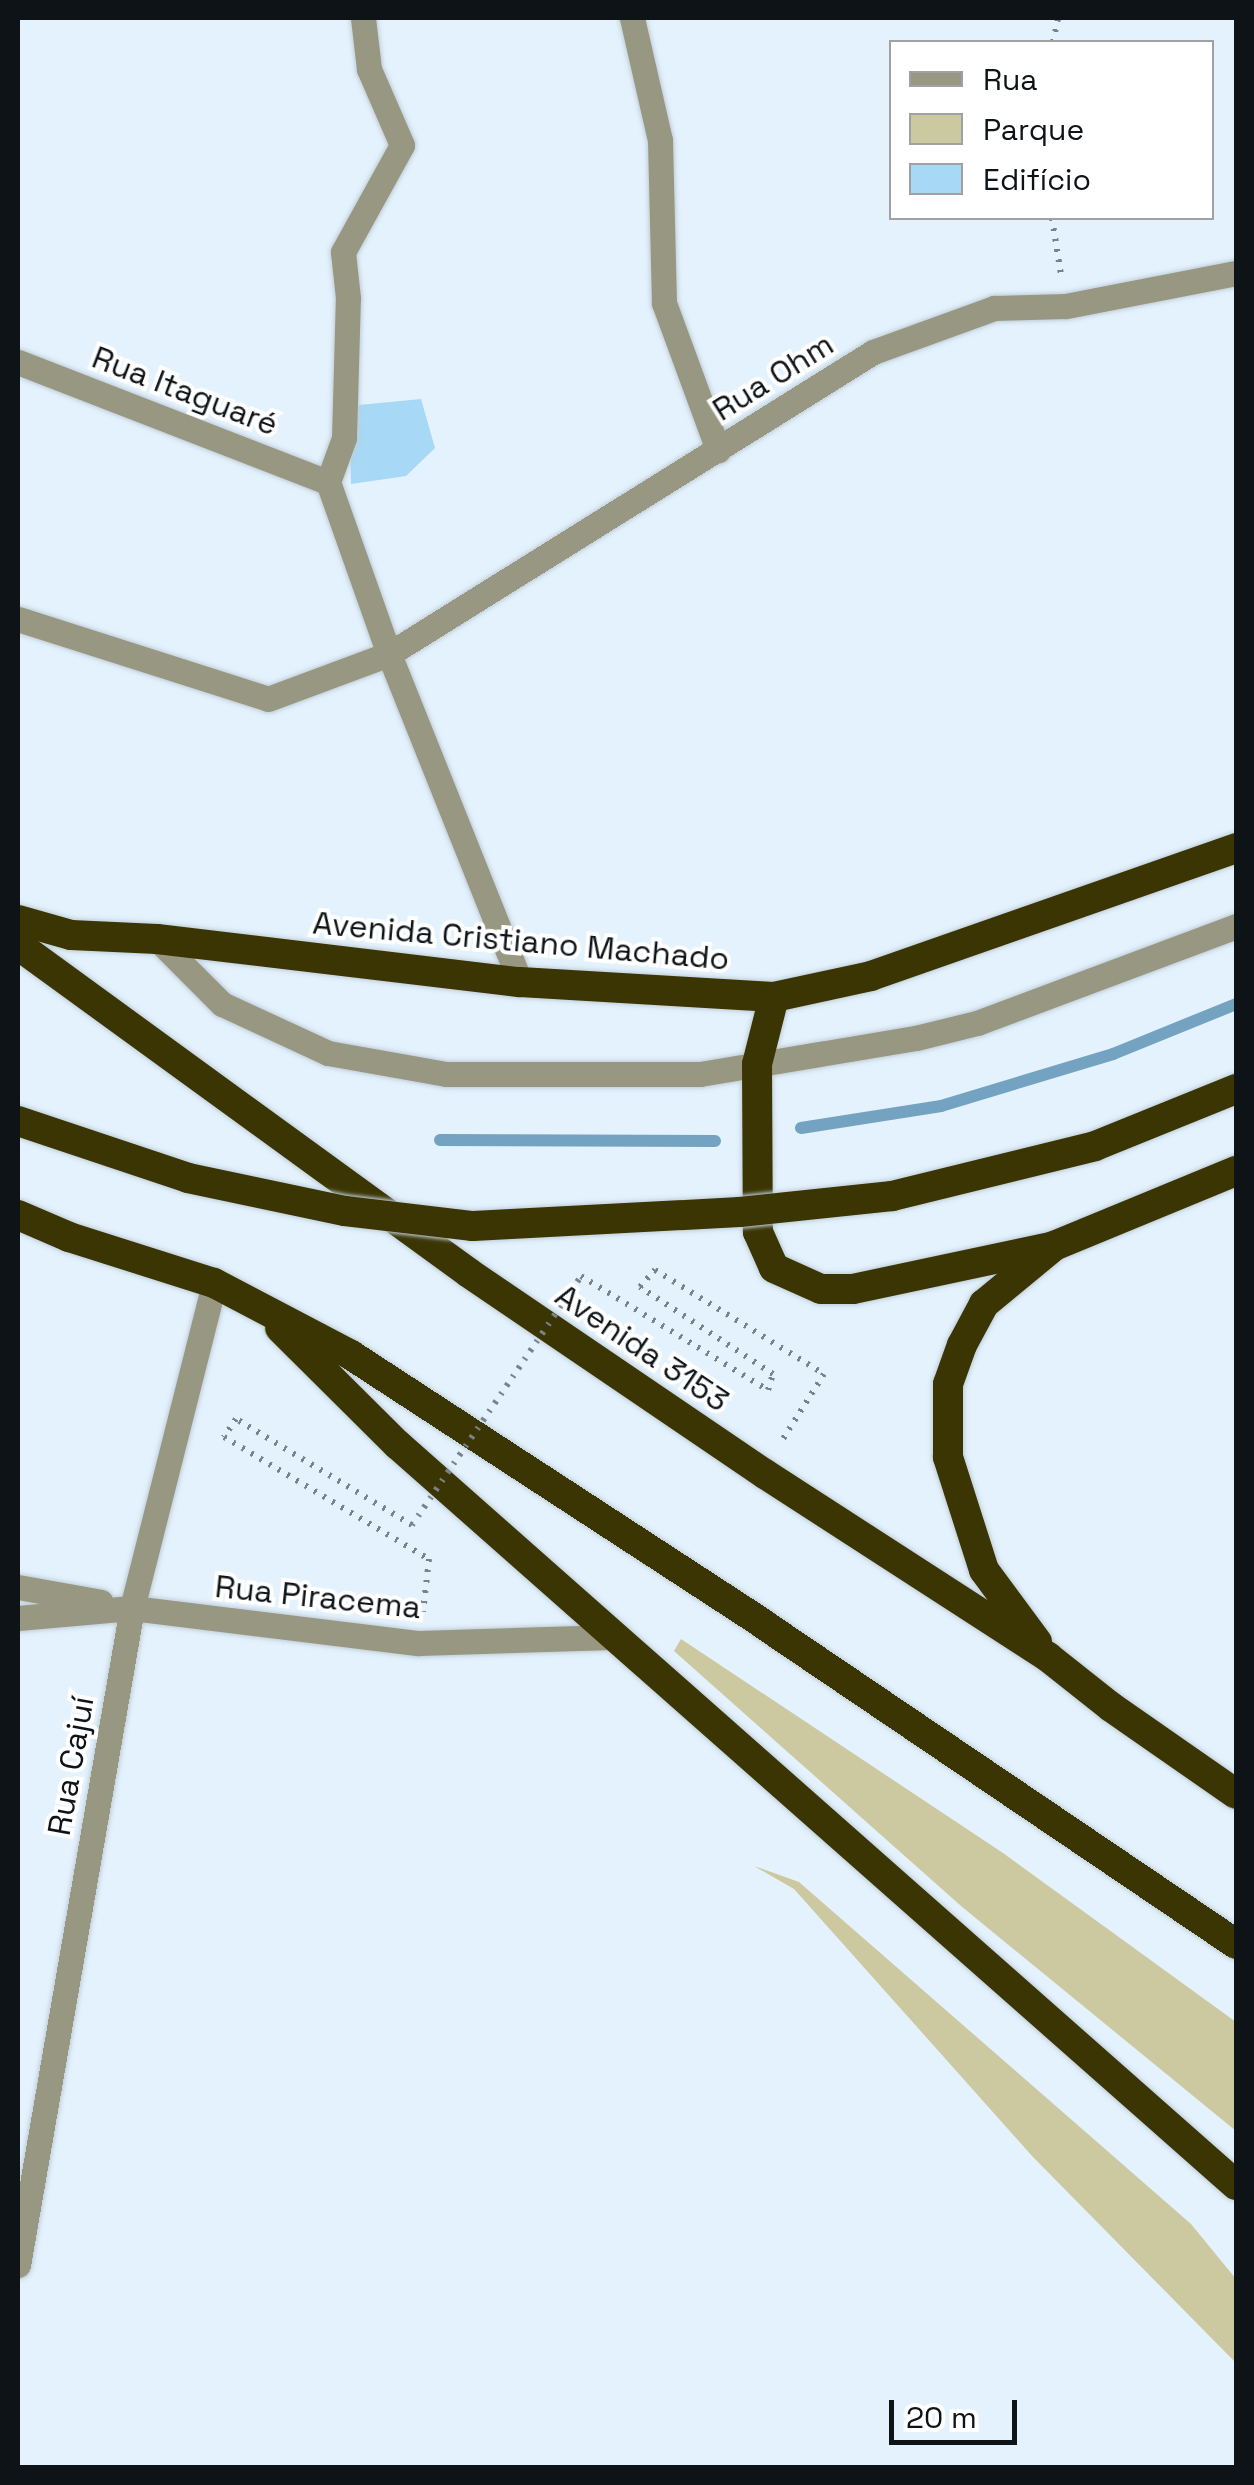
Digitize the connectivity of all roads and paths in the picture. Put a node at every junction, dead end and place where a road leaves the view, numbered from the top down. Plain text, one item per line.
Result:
1 (363, 18) edge
2 (632, 18) edge
3 (1052, 220) edge
4 (1236, 273) edge
5 (1066, 306) junction
6 (18, 362) edge
7 (718, 450) junction
8 (328, 482) junction
9 (18, 619) edge
10 (389, 654) junction
11 (1236, 848) edge
12 (18, 920) edge
13 (1236, 926) edge
14 (157, 939) junction
15 (18, 946) edge
16 (520, 982) junction
17 (774, 996) junction
18 (757, 1076) junction
19 (1236, 1089) edge
20 (18, 1121) edge
21 (1236, 1171) edge
22 (18, 1215) edge
23 (1054, 1246) junction
24 (214, 1283) junction
25 (256, 1304) junction
26 (765, 1474) junction
27 (18, 1587) edge
28 (132, 1608) junction
29 (18, 1618) edge
30 (613, 1637) junction
31 (419, 1643) junction
32 (1048, 1657) junction
33 (1236, 1794) edge
34 (1236, 1944) edge
35 (1236, 2185) edge
36 (18, 2265) edge

1 - 8 street
2 - 7 street
3 - 5 path
4 - 5 street, Rua Ohm
5 - 7 street, Rua Ohm
6 - 8 street, Rua Itaguaré
7 - 10 street, Rua Ohm
8 - 10 street
9 - 10 street, Rua Ohm
10 - 16 street
11 - 17 highway, Avenida Cristiano Machado
12 - 14 highway, Avenida Cristiano Machado
13 - 18 street
14 - 16 highway, Avenida Cristiano Machado
14 - 18 street
15 - 26 highway, Avenida 3153
16 - 17 highway, Avenida Cristiano Machado
17 - 18 highway
18 - 23 highway
19 - 20 highway, bridge
21 - 23 highway
22 - 24 highway
23 - 32 highway
24 - 25 highway
24 - 28 street, Rua Cajuí
25 - 30 highway
25 - 34 highway
26 - 31 path, bridge
26 - 32 highway, Avenida 3153
27 - 28 street
28 - 29 street, Rua Piracema
28 - 31 street, Rua Piracema
28 - 36 street, Rua Cajuí
30 - 31 street, Rua Piracema
30 - 35 highway
32 - 33 highway, Avenida 3153

